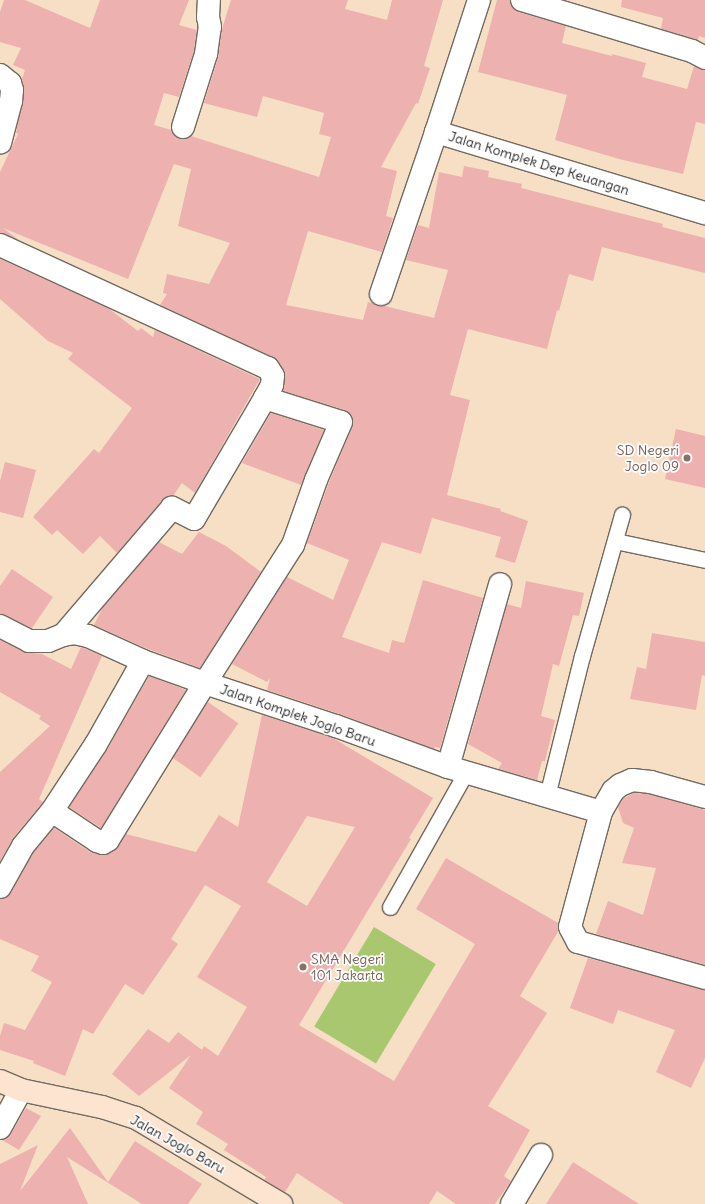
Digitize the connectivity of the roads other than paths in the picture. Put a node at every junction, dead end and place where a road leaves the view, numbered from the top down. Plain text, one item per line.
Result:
1 (209, 0) edge
2 (479, 0) edge
3 (522, 0) edge
4 (705, 58) edge
5 (0, 75) edge
6 (183, 127) dead end
7 (436, 132) junction
8 (0, 143) edge
9 (704, 207) edge
10 (0, 244) edge
11 (381, 294) dead end
12 (265, 398) junction
13 (622, 515) dead end
14 (615, 541) junction
15 (705, 560) edge
16 (500, 584) dead end
17 (0, 626) edge
18 (63, 635) junction
19 (143, 661) junction
20 (205, 683) junction
21 (457, 770) junction
22 (547, 796) junction
23 (705, 797) edge
24 (52, 811) junction
25 (601, 812) junction
26 (0, 886) edge
27 (390, 907) dead end
28 (705, 978) edge
29 (0, 1081) edge
30 (22, 1090) junction
31 (0, 1128) edge
32 (541, 1155) dead end
33 (281, 1204) edge
34 (512, 1204) edge

1 - 6 street
2 - 7 street, Jalan Komplek Dep Keuangan
3 - 4 street
5 - 8 street
7 - 9 street, Jalan Komplek Dep Keuangan
7 - 11 street
10 - 12 street
12 - 18 street
12 - 20 street
13 - 14 lane
14 - 15 lane
14 - 22 lane
16 - 21 street
17 - 18 street, Jalan Komplek Joglo Baru
18 - 19 street, Jalan Komplek Joglo Baru
19 - 20 street, Jalan Komplek Joglo Baru
19 - 24 street
20 - 21 street, Jalan Komplek Joglo Baru
20 - 24 street
21 - 22 street, Jalan Komplek Joglo Baru
21 - 27 lane
22 - 25 street, Jalan Komplek Joglo Baru
23 - 25 street
24 - 26 street
25 - 28 street
29 - 30 street, Jalan Joglo Baru
30 - 31 street
30 - 33 street, Jalan Joglo Baru
32 - 34 street

